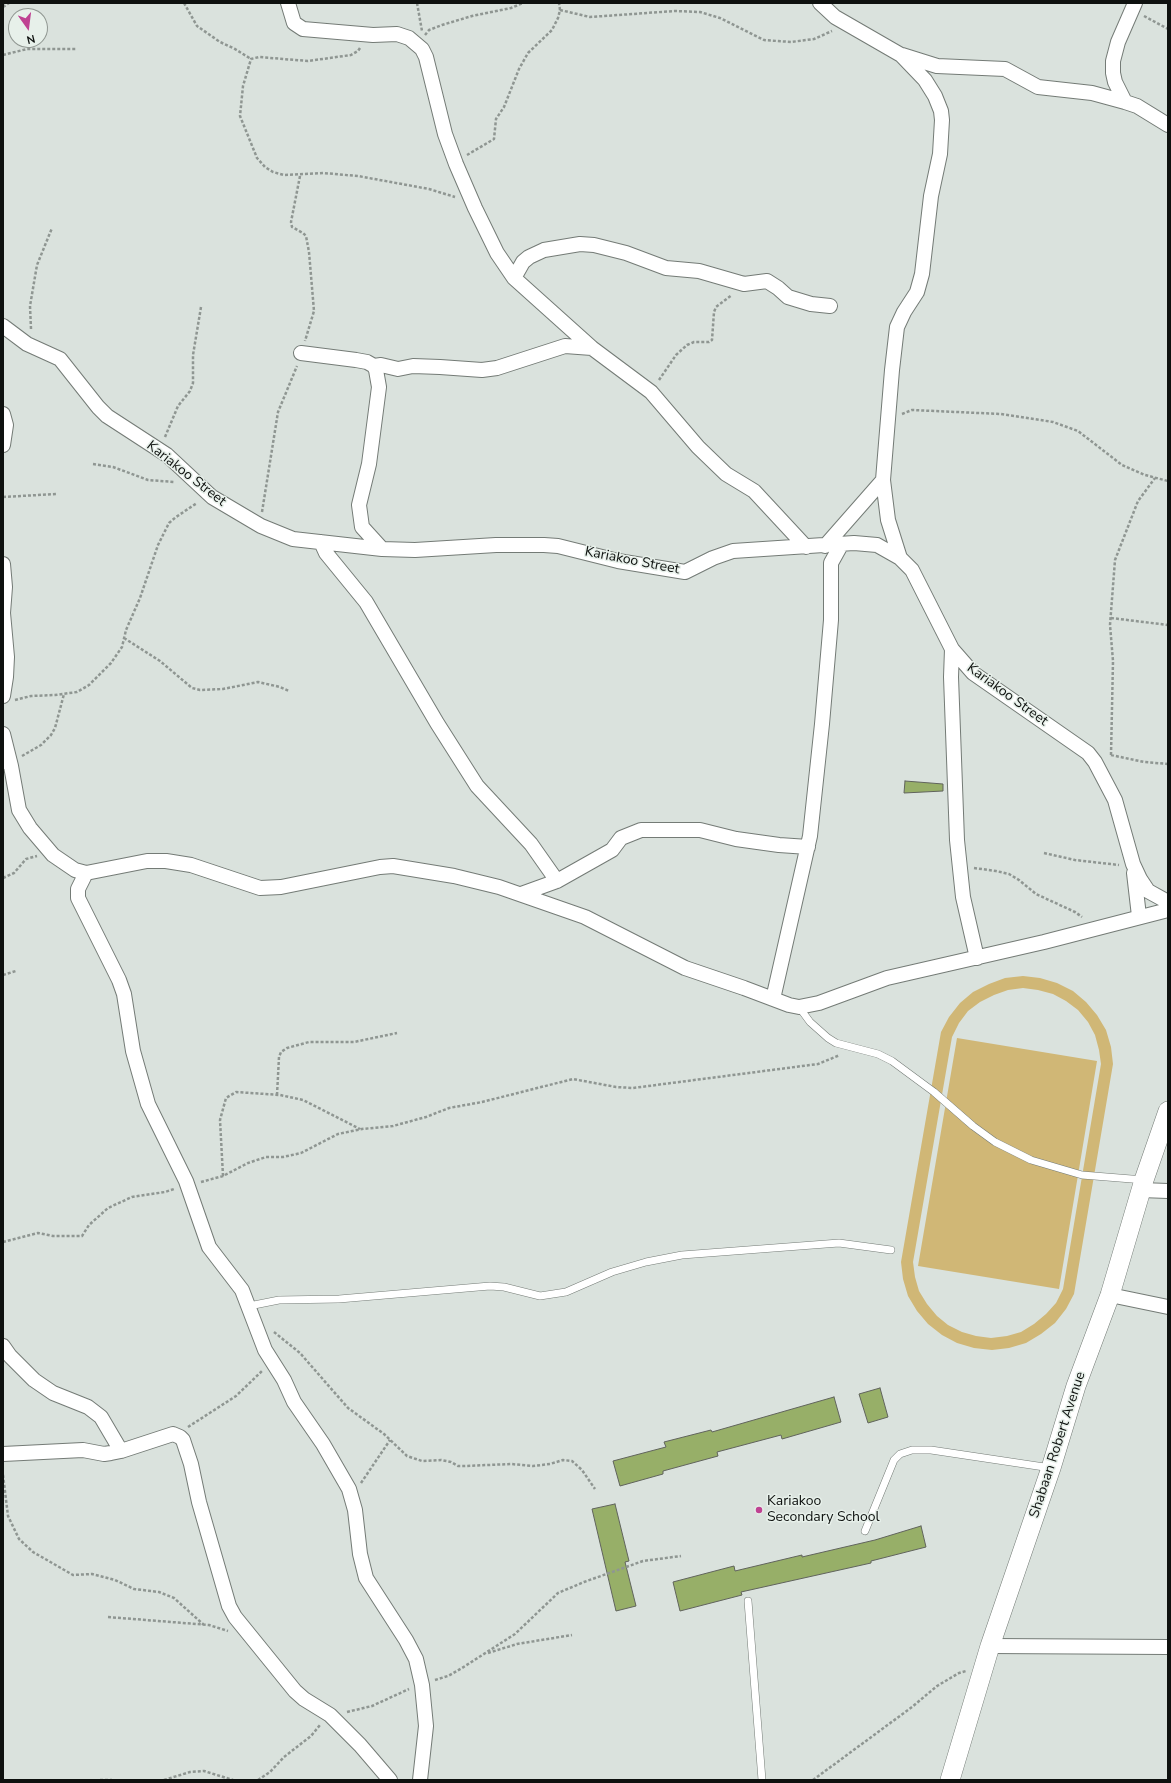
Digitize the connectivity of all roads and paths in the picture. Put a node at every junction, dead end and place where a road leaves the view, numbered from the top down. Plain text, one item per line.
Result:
1 (9, 3) edge
2 (184, 3) edge
3 (288, 3) edge
4 (417, 3) edge
5 (523, 3) edge
6 (559, 3) edge
7 (820, 3) edge
8 (1134, 6) edge
9 (3, 7) edge
10 (560, 10) junction
11 (847, 25) junction
12 (1168, 29) edge
13 (373, 35) junction
14 (76, 49) dead end
15 (900, 55) junction
16 (3, 56) edge
17 (251, 59) junction
18 (1125, 102) junction
19 (1168, 125) edge
20 (456, 164) junction
21 (475, 208) junction
22 (52, 228) dead end
23 (514, 278) junction
24 (747, 284) junction
25 (830, 306) dead end
26 (201, 307) dead end
27 (3, 326) edge
28 (32, 346) junction
29 (592, 348) junction
30 (301, 353) dead end
31 (374, 366) junction
32 (651, 392) junction
33 (3, 414) edge
34 (886, 434) junction
35 (3, 445) edge
36 (160, 450) junction
37 (93, 464) dead end
38 (1155, 478) junction
39 (883, 480) junction
40 (1168, 481) edge
41 (206, 492) junction
42 (56, 494) dead end
43 (3, 497) edge
44 (321, 542) junction
45 (841, 545) junction
46 (825, 546) junction
47 (806, 547) junction
48 (382, 549) junction
49 (900, 558) junction
50 (3, 564) edge
51 (1110, 618) junction
52 (1168, 625) edge
53 (124, 638) junction
54 (952, 649) junction
55 (289, 691) dead end
56 (64, 694) junction
57 (6, 699) edge
58 (3, 734) edge
59 (1107, 754) dead end
60 (1111, 755) junction
61 (9, 762) edge
62 (1168, 764) edge
63 (808, 847) junction
64 (1044, 852) dead end
65 (53, 855) junction
66 (1133, 865) junction
67 (960, 867) junction
68 (86, 873) junction
69 (3, 878) edge
70 (557, 881) junction
71 (521, 894) junction
72 (1168, 902) edge
73 (1168, 910) edge
74 (1140, 916) junction
75 (1097, 928) junction
76 (977, 958) junction
77 (16, 971) dead end
78 (3, 975) edge
79 (773, 999) junction
80 (799, 1007) junction
81 (397, 1033) dead end
82 (855, 1048) junction
83 (277, 1095) junction
84 (1168, 1111) edge
85 (360, 1129) junction
86 (223, 1176) junction
87 (188, 1185) junction
88 (1143, 1185) junction
89 (1168, 1191) edge
90 (3, 1242) edge
91 (891, 1250) dead end
92 (1110, 1295) junction
93 (1168, 1307) edge
94 (251, 1311) junction
95 (3, 1346) edge
96 (273, 1362) junction
97 (176, 1435) junction
98 (390, 1440) junction
99 (121, 1451) junction
100 (3, 1454) edge
101 (1051, 1468) junction
102 (3, 1474) edge
103 (595, 1489) dead end
104 (352, 1498) junction
105 (865, 1531) dead end
106 (681, 1556) dead end
107 (748, 1601) dead end
108 (108, 1617) dead end
109 (204, 1625) junction
110 (572, 1635) dead end
111 (251, 1638) junction
112 (990, 1646) junction
113 (1168, 1647) edge
114 (484, 1654) junction
115 (984, 1666) junction
116 (422, 1685) junction
117 (332, 1716) junction
118 (100, 1780) edge
119 (112, 1780) edge
120 (164, 1780) edge
121 (233, 1780) edge
122 (258, 1780) edge
123 (390, 1780) edge
124 (420, 1780) edge
125 (762, 1780) edge
126 (813, 1780) edge
127 (950, 1780) edge

1 - 9 path
2 - 17 path
3 - 13 street
4 - 5 path
6 - 10 path
7 - 11 street
8 - 12 path
8 - 18 street
10 - 11 path
10 - 20 path
11 - 15 street
13 - 17 path
13 - 20 street
14 - 16 path
15 - 18 street
15 - 34 street
17 - 21 path
18 - 19 street
20 - 21 street
21 - 23 street
22 - 28 path
23 - 24 street
23 - 29 street
24 - 25 street
24 - 32 path
26 - 36 path
27 - 28 street, Kariakoo Street
28 - 36 street, Kariakoo Street
29 - 31 street
29 - 32 street
30 - 31 street
31 - 48 street
32 - 47 street
33 - 35 street
34 - 38 path
34 - 39 street
36 - 41 street, Kariakoo Street
37 - 41 path
38 - 40 path
38 - 51 path
39 - 46 street
39 - 49 street
41 - 44 street, Kariakoo Street
41 - 53 path
42 - 43 path
44 - 48 street, Kariakoo Street
44 - 70 street
45 - 46 street, Kariakoo Street
45 - 49 street, Kariakoo Street
45 - 63 street
46 - 47 street, Kariakoo Street
47 - 48 street, Kariakoo Street
49 - 54 street, Kariakoo Street
50 - 57 street
51 - 52 path
51 - 60 path
53 - 55 path
53 - 56 path
54 - 66 street, Kariakoo Street
54 - 67 street
56 - 57 path
56 - 61 path
58 - 61 street
59 - 60 path
60 - 62 path
61 - 65 street
63 - 70 street
63 - 79 street
64 - 66 path
65 - 68 street
65 - 69 path
66 - 72 street, Kariakoo Street
66 - 74 street
67 - 75 path
67 - 76 street
68 - 71 street
68 - 87 street
70 - 71 street
71 - 79 street
73 - 74 street
74 - 75 street
75 - 76 street
76 - 80 street
77 - 78 path
79 - 80 street
80 - 82 lane
81 - 83 path
82 - 85 path
82 - 88 lane
83 - 85 path
83 - 86 path
84 - 88 street, Shabaan Robert Avenue
85 - 86 path
86 - 87 path
87 - 90 path
87 - 94 street
88 - 89 street
88 - 92 street, Shabaan Robert Avenue
91 - 94 lane
92 - 93 street
92 - 101 street, Shabaan Robert Avenue
94 - 96 street
94 - 98 path
95 - 99 street
96 - 97 path
96 - 104 street
97 - 99 street
97 - 111 street
98 - 103 path
98 - 104 path
99 - 100 street
101 - 105 lane
101 - 112 street, Shabaan Robert Avenue
102 - 109 path
104 - 116 street
106 - 114 path
107 - 125 lane
108 - 109 path
109 - 111 path
110 - 114 path
111 - 117 street
112 - 113 street
112 - 115 street, Shabaan Robert Avenue
114 - 116 path
115 - 126 path
115 - 127 street, Shabaan Robert Avenue
116 - 117 path
116 - 124 street
117 - 122 path
117 - 123 street
118 - 119 path
120 - 121 path

